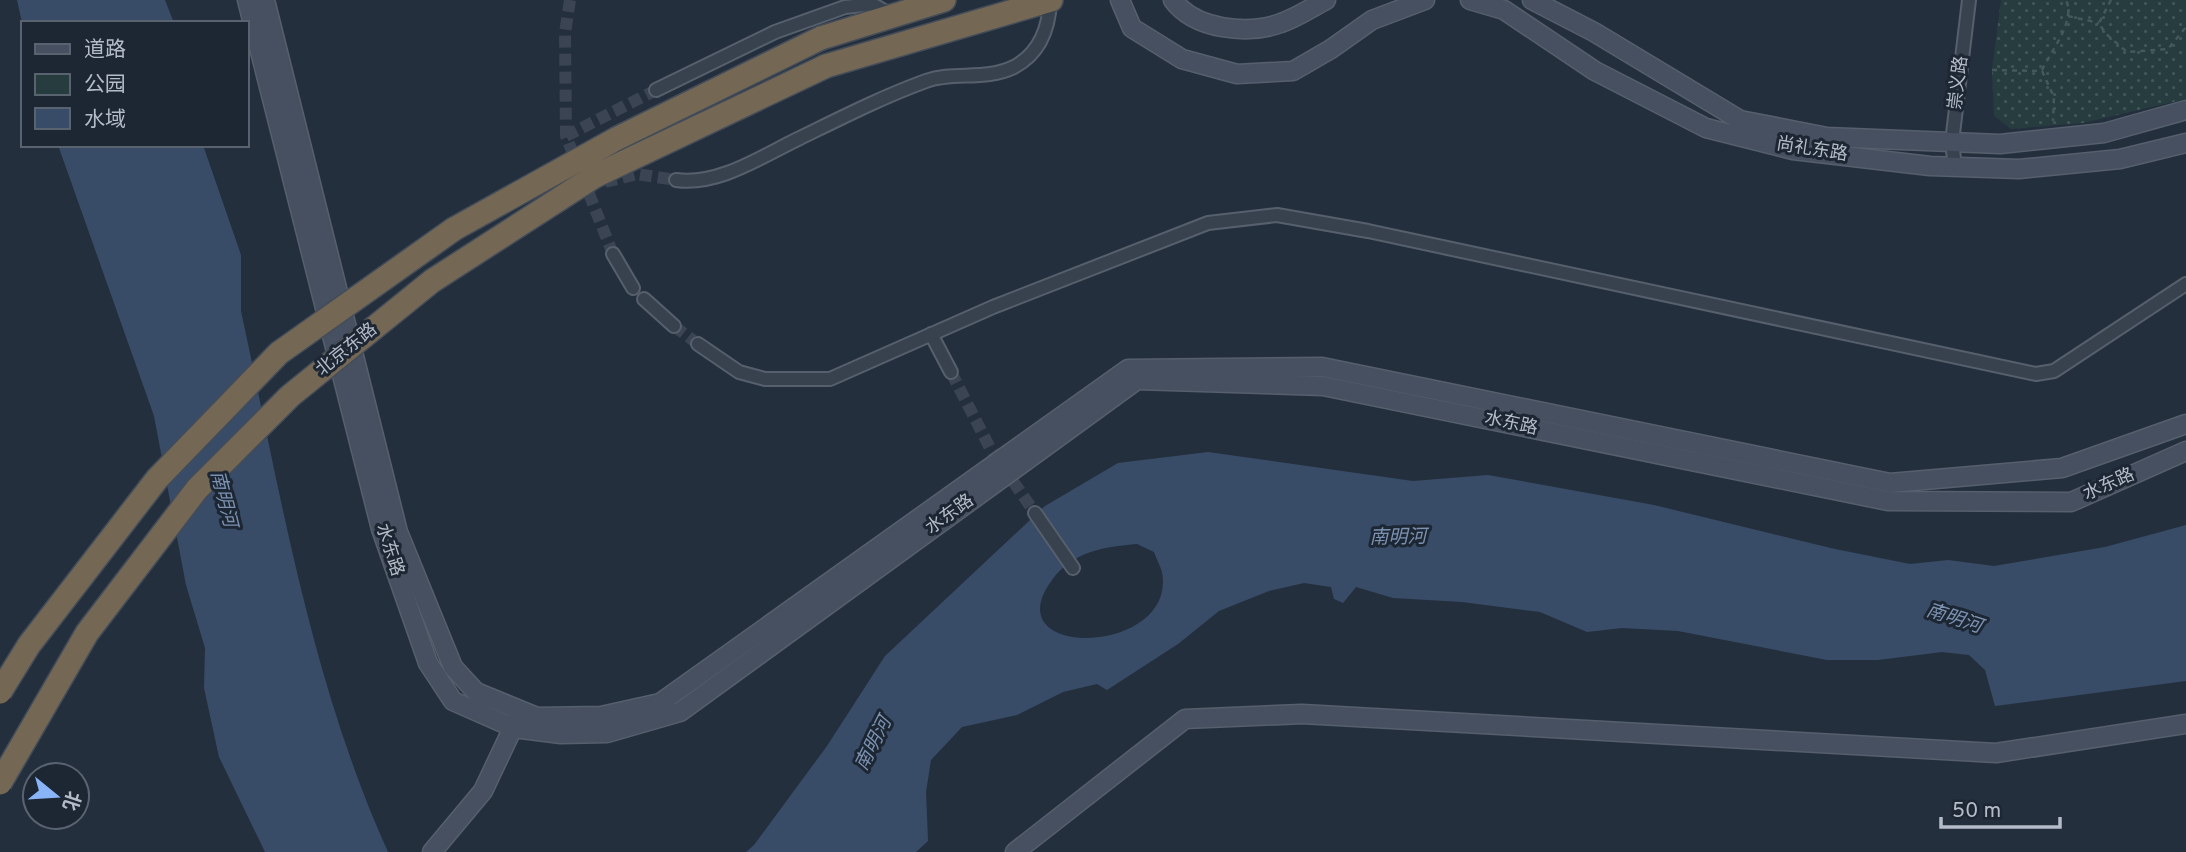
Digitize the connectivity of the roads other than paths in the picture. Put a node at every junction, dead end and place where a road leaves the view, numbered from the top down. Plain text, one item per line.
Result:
1 (247, 0) edge
2 (265, 0) edge
3 (944, 0) edge
4 (1051, 0) edge
5 (1120, 0) edge
6 (1173, 0) edge
7 (1326, 0) edge
8 (1425, 0) edge
9 (1470, 0) edge
10 (1532, 0) edge
11 (1969, 0) edge
12 (893, 16) junction
13 (656, 90) tunnel mouth
14 (2186, 110) edge
15 (1952, 142) junction
16 (2186, 143) edge
17 (1955, 167) junction
18 (676, 180) tunnel mouth
19 (612, 254) tunnel mouth
20 (2186, 284) edge
21 (632, 288) dead end
22 (644, 299) dead end
23 (674, 326) tunnel mouth
24 (931, 334) junction
25 (698, 344) tunnel mouth
26 (951, 372) tunnel mouth
27 (2186, 424) edge
28 (2186, 451) edge
29 (1035, 513) tunnel mouth
30 (1073, 568) dead end
31 (0, 692) edge
32 (517, 720) junction
33 (2186, 724) edge
34 (0, 783) edge
35 (432, 852) edge
36 (1015, 852) edge

1 - 32 main road, 水东路
2 - 32 main road, 水东路
3 - 12 highway, 北京东路
4 - 18 street
4 - 34 highway, 北京东路, bridge
5 - 8 main road
6 - 7 main road
9 - 17 main road, 尚礼东路
10 - 15 main road, 尚礼东路
11 - 15 street, 崇义路
12 - 13 street
12 - 31 highway, 北京东路, bridge
14 - 15 main road, 尚礼东路
15 - 17 street, 崇义路
16 - 17 main road, 尚礼东路
19 - 21 street
20 - 24 street
22 - 23 street
24 - 25 street
24 - 26 street
27 - 32 main road, 水东路
28 - 32 main road, 水东路
29 - 30 street
32 - 35 main road
33 - 36 main road

